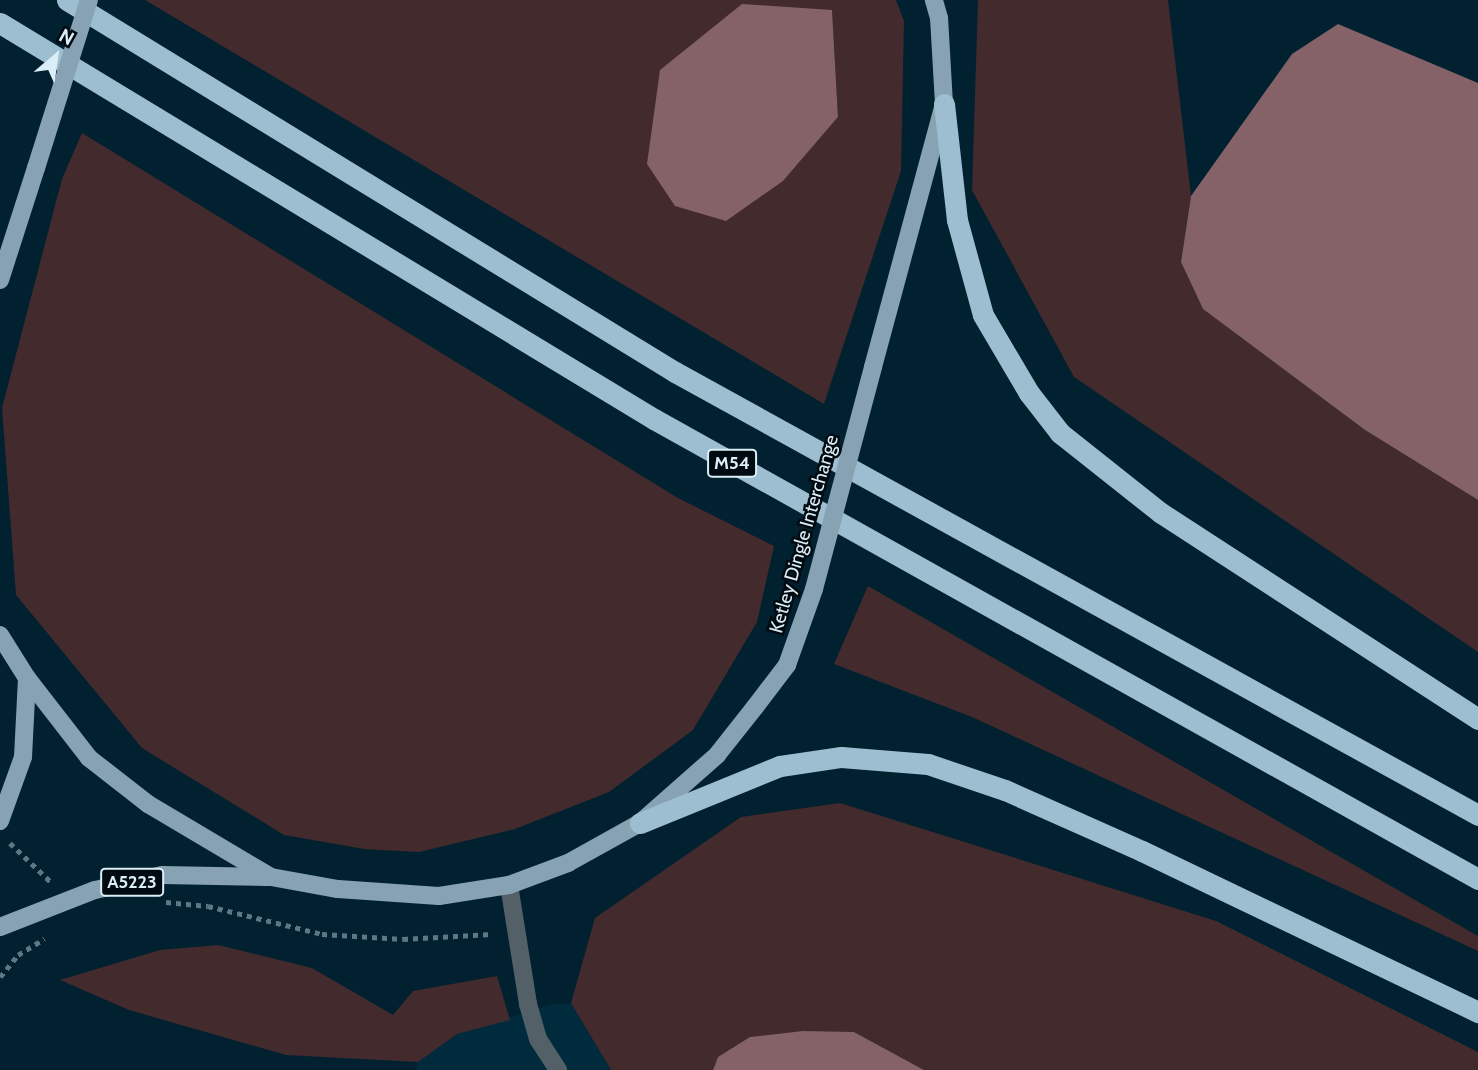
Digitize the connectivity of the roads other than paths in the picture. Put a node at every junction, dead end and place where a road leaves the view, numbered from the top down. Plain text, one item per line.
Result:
1 (67, 0) edge
2 (89, 0) edge
3 (933, 0) edge
4 (0, 23) edge
5 (944, 104) junction
6 (0, 281) edge
7 (0, 635) edge
8 (27, 678) junction
9 (1478, 719) edge
10 (1478, 816) edge
11 (0, 821) edge
12 (640, 823) junction
13 (271, 877) junction
14 (1478, 879) edge
15 (509, 885) junction
16 (0, 927) edge
17 (1478, 1012) edge
18 (558, 1070) edge

1 - 10 highway, M54
2 - 6 main road, bridge
3 - 5 main road, Ketley Dingle Interchange
4 - 14 highway, M54
5 - 9 highway
5 - 12 main road, Ketley Dingle Interchange, bridge
7 - 8 main road, Ketley Dingle Interchange
8 - 11 main road
8 - 13 main road, Ketley Dingle Interchange
12 - 15 main road, Ketley Dingle Interchange
12 - 17 highway
13 - 15 main road, Ketley Dingle Interchange
13 - 16 main road, A5223
15 - 18 lane

